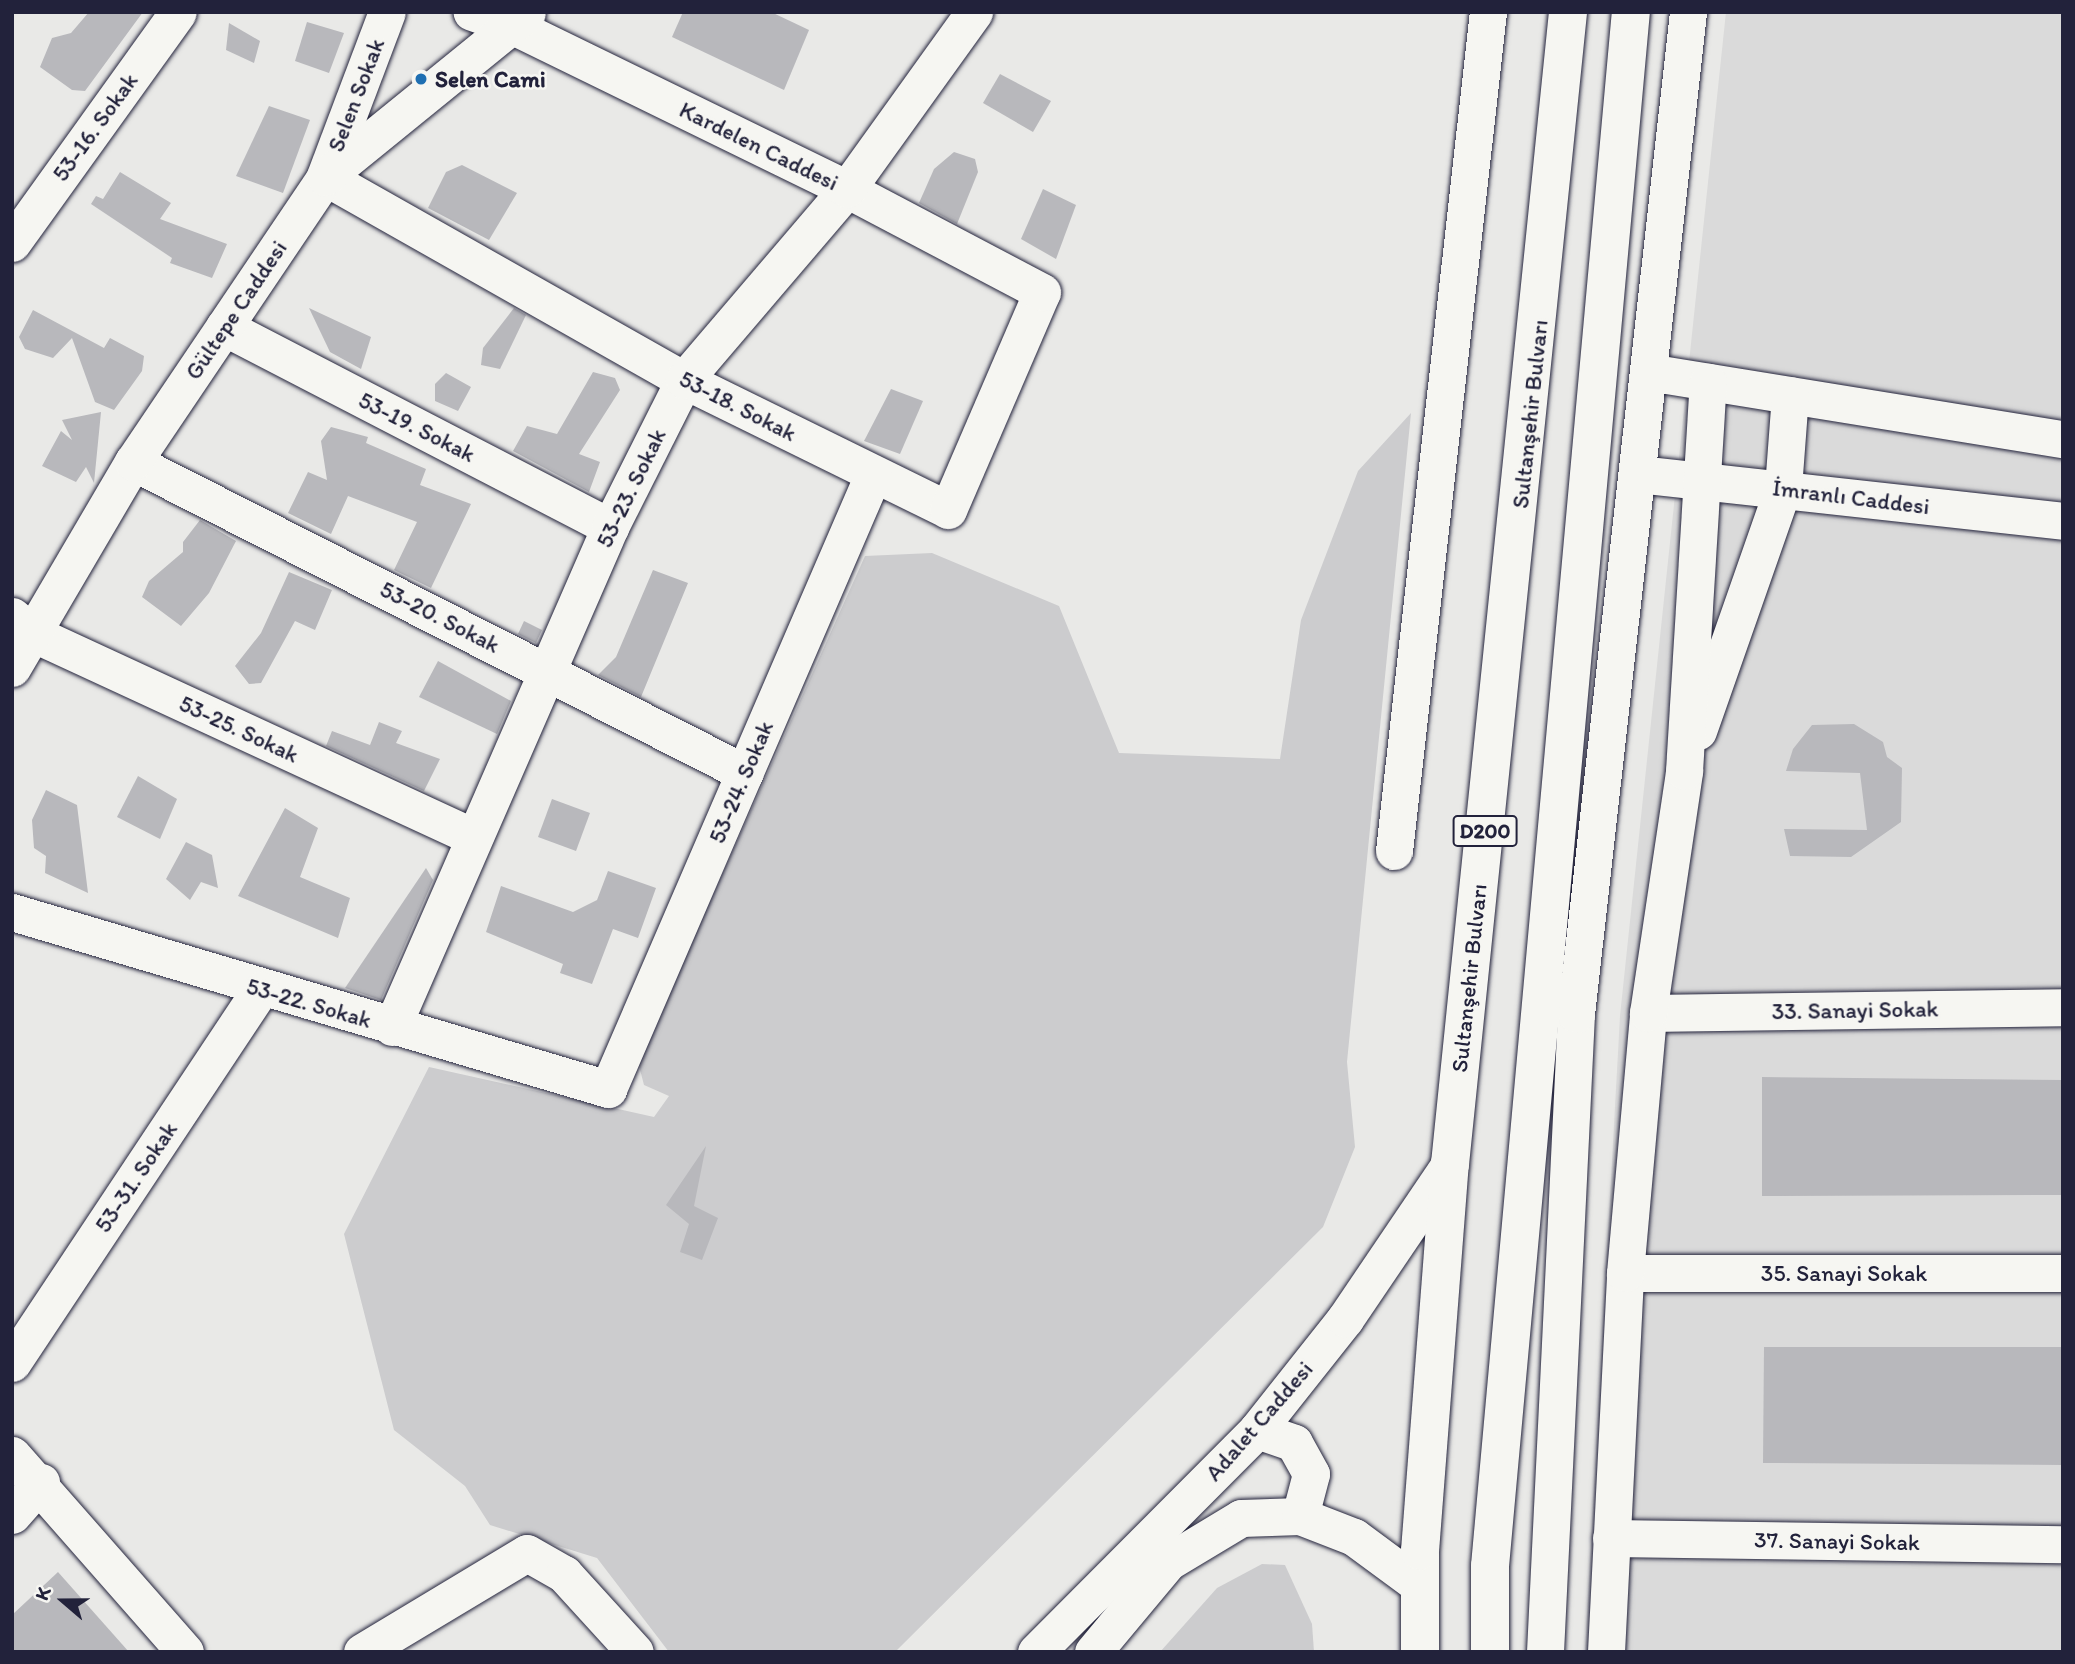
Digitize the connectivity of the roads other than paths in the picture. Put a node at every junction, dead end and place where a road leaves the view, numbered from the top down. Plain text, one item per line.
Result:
1 (178, 12) edge
2 (387, 12) edge
3 (472, 12) edge
4 (974, 12) edge
5 (1488, 12) edge
6 (1569, 12) edge
7 (1631, 12) edge
8 (1688, 12) edge
9 (522, 20) edge
10 (325, 177) junction
11 (847, 189) junction
12 (12, 243) edge
13 (1042, 292) joint
14 (224, 327) junction
15 (1648, 372) junction
16 (684, 380) junction
17 (1708, 382) junction
18 (1790, 395) junction
19 (2063, 439) edge
20 (133, 462) junction
21 (1638, 474) junction
22 (873, 475) junction
23 (1699, 480) junction
24 (1783, 488) junction
25 (2063, 521) edge
26 (610, 527) junction
27 (22, 624) edge
28 (12, 668) edge
29 (549, 672) junction
30 (1684, 771) junction
31 (745, 772) junction
32 (471, 836) junction
33 (1394, 851) dead end
34 (12, 912) edge
35 (260, 990) junction
36 (2063, 1007) edge
37 (1648, 1013) junction
38 (393, 1027) junction
39 (608, 1089) joint
40 (1450, 1164) junction
41 (1625, 1273) junction
42 (2063, 1273) edge
43 (12, 1363) edge
44 (1257, 1430) junction
45 (12, 1455) edge
46 (40, 1482) junction
47 (12, 1515) edge
48 (1300, 1516) junction
49 (1611, 1538) junction
50 (2063, 1544) edge
51 (1419, 1586) junction
52 (185, 1652) edge
53 (362, 1652) edge
54 (635, 1652) edge
55 (1036, 1652) edge
56 (1093, 1652) edge
57 (1420, 1652) edge
58 (1490, 1652) edge
59 (1545, 1652) edge
60 (1606, 1652) edge

1 - 12 street, 53-16. Sokak
2 - 10 street, Selen Sokak
3 - 9 street, Kardelen Caddesi
4 - 11 street, 53-23. Sokak
5 - 33 street
6 - 40 highway, Sultanşehir Bulvarı / D200
7 - 58 highway
8 - 15 street
9 - 10 street, Gültepe Caddesi
9 - 11 street, Kardelen Caddesi
10 - 14 street, Gültepe Caddesi
10 - 16 street, 53-18. Sokak
11 - 13 street, Kardelen Caddesi
11 - 16 street, 53-23. Sokak
13 - 22 street, 53-18. Sokak
14 - 20 street, Gültepe Caddesi
14 - 26 street, 53-19. Sokak
15 - 17 street
15 - 21 street
16 - 22 street, 53-18. Sokak
16 - 26 street, 53-23. Sokak
17 - 18 street
17 - 23 street
18 - 19 street
18 - 24 street
20 - 27 street, Gültepe Caddesi
20 - 29 street, 53-20. Sokak
21 - 23 street, İmranlı Caddesi
21 - 59 street
22 - 31 street, 53-24. Sokak
23 - 24 street, İmranlı Caddesi
23 - 30 street
24 - 25 street, İmranlı Caddesi
24 - 30 street
26 - 29 street, 53-23. Sokak
27 - 28 street, Gültepe Caddesi
27 - 32 street, 53-25. Sokak
29 - 31 street, 53-20. Sokak
29 - 32 street, 53-23. Sokak
30 - 37 street
31 - 39 street, 53-24. Sokak
32 - 38 street, 53-23. Sokak
34 - 35 street, 53-22. Sokak
35 - 38 street, 53-22. Sokak
35 - 43 street, 53-31. Sokak
36 - 37 street, 33. Sanayi Sokak
37 - 41 street
38 - 39 street, 53-22. Sokak
40 - 44 street, Adalet Caddesi
40 - 51 highway, Sultanşehir Bulvarı / D200
41 - 42 street, 35. Sanayi Sokak
41 - 49 street
44 - 48 street
44 - 55 street, Adalet Caddesi
45 - 46 street
46 - 47 street
46 - 52 street
48 - 51 street
48 - 56 street
49 - 50 street, 37. Sanayi Sokak
49 - 60 street
51 - 57 highway, Sultanşehir Bulvarı / D200
53 - 54 street

